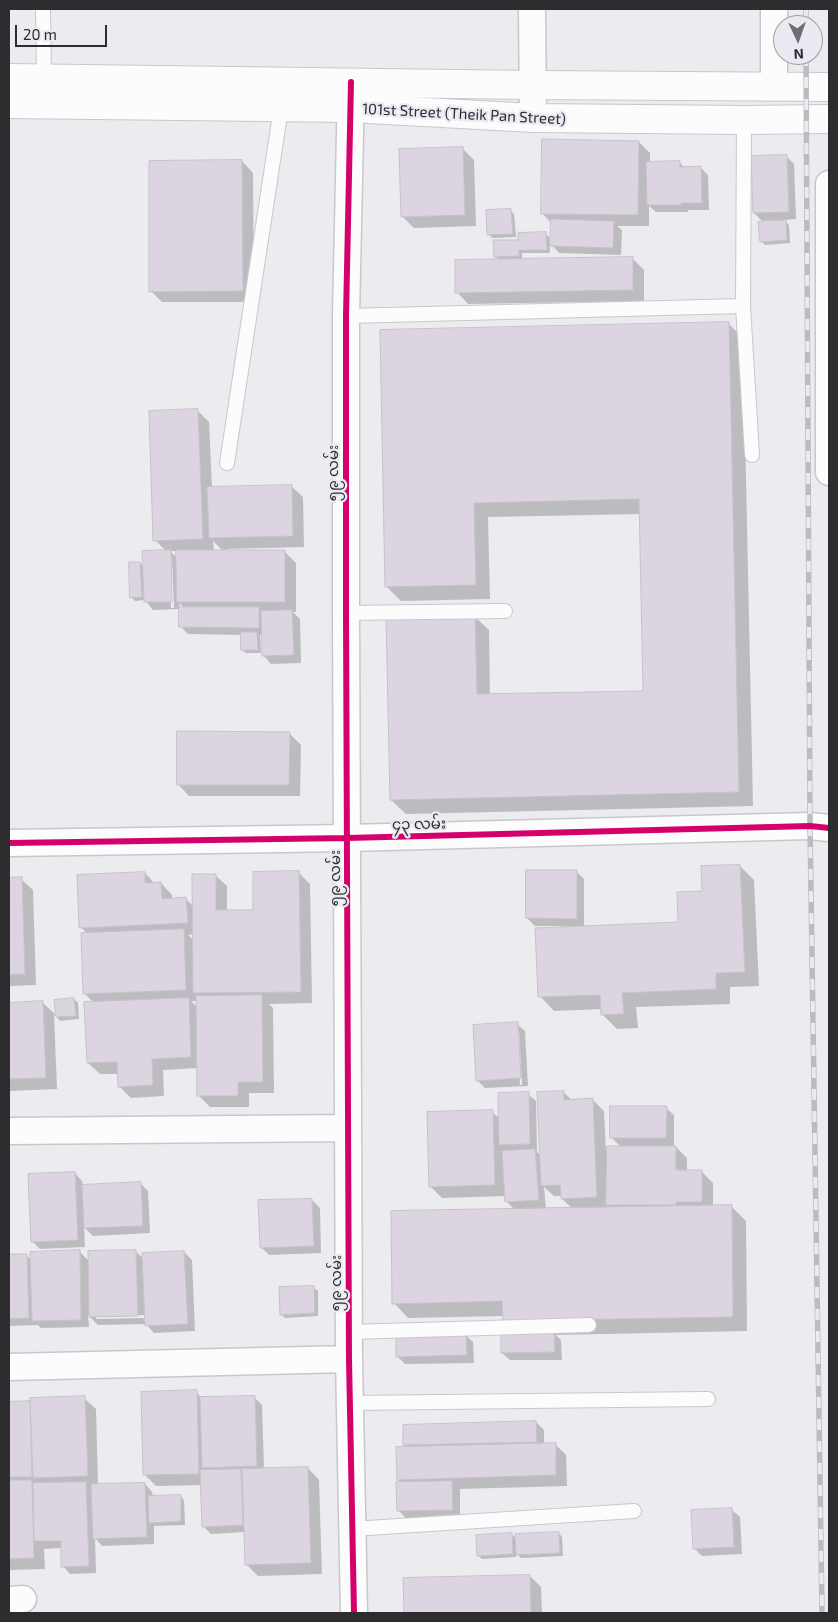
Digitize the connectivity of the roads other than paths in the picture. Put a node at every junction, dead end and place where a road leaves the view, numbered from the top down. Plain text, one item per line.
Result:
1 (42, 9) edge
2 (532, 9) edge
3 (774, 9) edge
4 (9, 78) edge
5 (44, 78) junction
6 (532, 85) junction
7 (774, 87) junction
8 (829, 87) edge
9 (351, 95) junction
10 (9, 104) edge
11 (281, 108) junction
12 (533, 118) junction
13 (829, 119) edge
14 (744, 120) junction
15 (829, 184) edge
16 (743, 306) junction
17 (346, 316) junction
18 (829, 358) edge
19 (752, 455) dead end
20 (228, 463) dead end
21 (829, 472) edge
22 (505, 611) dead end
23 (346, 613) junction
24 (829, 828) edge
25 (347, 838) junction
26 (9, 843) edge
27 (348, 1128) junction
28 (9, 1131) edge
29 (589, 1325) dead end
30 (349, 1332) junction
31 (349, 1359) junction
32 (9, 1367) edge
33 (708, 1399) dead end
34 (350, 1403) junction
35 (634, 1510) dead end
36 (352, 1529) junction
37 (354, 1613) edge

1 - 5 lane
2 - 6 street
3 - 7 street
4 - 5 main road, 101st Street (Theik Pan Street)
5 - 9 main road, 101st Street (Theik Pan Street)
6 - 7 main road, 101st Street (Theik Pan Street)
6 - 9 main road, 101st Street (Theik Pan Street)
6 - 12 street
7 - 8 main road, 101st Street (Theik Pan Street)
9 - 11 main road, 101st Street (Theik Pan Street)
9 - 12 main road, 101st Street (Theik Pan Street)
9 - 17 street, ၅၉ လမ်း
10 - 11 main road, 101st Street (Theik Pan Street)
11 - 20 lane
12 - 14 main road, 101st Street (Theik Pan Street)
13 - 14 main road, 101st Street (Theik Pan Street)
14 - 16 lane
15 - 18 street
16 - 17 lane
16 - 19 lane
17 - 23 street, ၅၉ လမ်း
18 - 21 street
22 - 23 lane
23 - 25 street, ၅၉ လမ်း
24 - 25 street, ၄၃ လမ်း
25 - 26 street, ၄၃ လမ်း
25 - 27 street, ၅၉ လမ်း
27 - 28 street
27 - 30 street, ၅၉ လမ်း
29 - 30 lane
30 - 31 street, ၅၉ လမ်း
31 - 32 street
31 - 34 street, ၅၉ လမ်း
33 - 34 lane
34 - 36 street, ၅၉ လမ်း
35 - 36 lane
36 - 37 street, ၅၉ လမ်း

